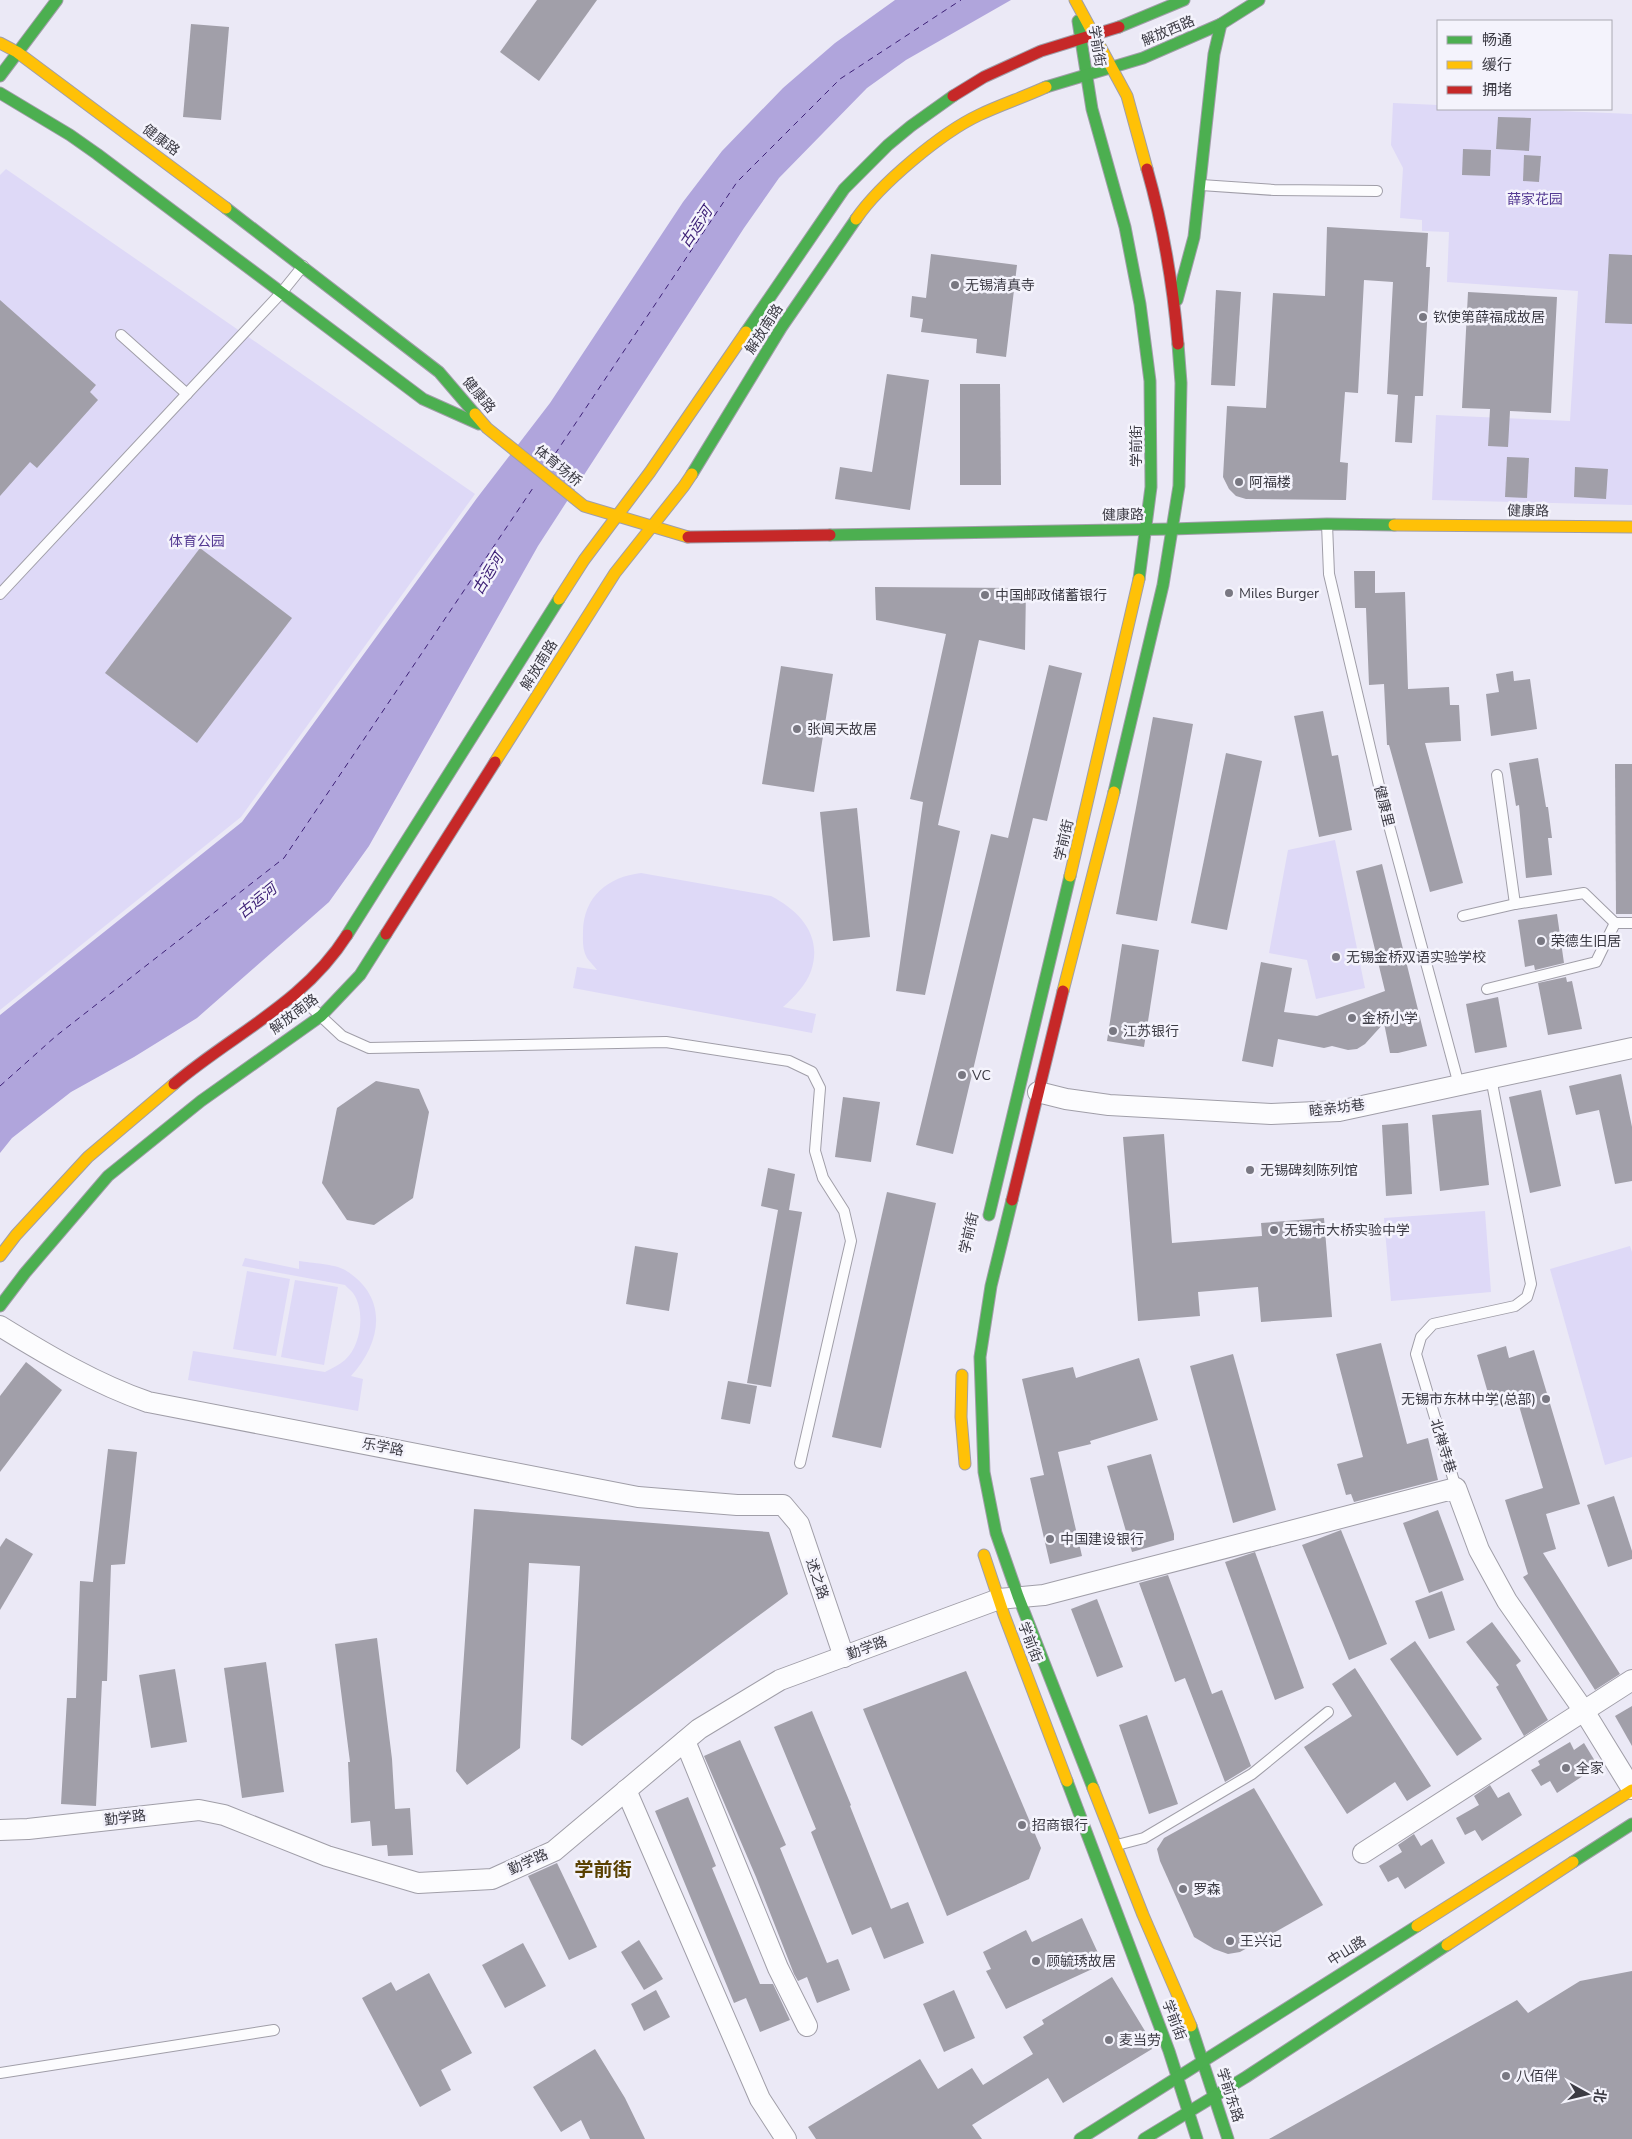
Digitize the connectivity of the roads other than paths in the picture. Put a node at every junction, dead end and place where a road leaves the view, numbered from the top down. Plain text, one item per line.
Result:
1 (57, 0) edge
2 (1075, 0) edge
3 (1184, 0) edge
4 (1259, 0) edge
5 (1221, 24) junction
6 (1093, 34) junction
7 (1081, 38) junction
8 (0, 43) edge
9 (17, 52) junction
10 (1111, 67) junction
11 (1086, 74) junction
12 (0, 76) edge
13 (0, 93) edge
14 (1200, 185) junction
15 (1377, 191) dead end
16 (303, 265) junction
17 (282, 292) junction
18 (1175, 306) junction
19 (121, 334) dead end
20 (187, 394) junction
21 (487, 428) junction
22 (617, 516) junction
23 (1327, 524) junction
24 (652, 527) junction
25 (1632, 527) edge
26 (1172, 529) junction
27 (1145, 530) junction
28 (0, 594) edge
29 (1497, 775) dead end
30 (1515, 904) junction
31 (1463, 916) dead end
32 (1632, 923) edge
33 (1615, 924) junction
34 (1487, 989) dead end
35 (297, 994) junction
36 (321, 1016) junction
37 (1632, 1048) edge
38 (1491, 1078) junction
39 (1459, 1085) junction
40 (1038, 1092) junction
41 (986, 1228) dead end
42 (0, 1256) edge
43 (0, 1306) edge
44 (0, 1326) edge
45 (962, 1361) dead end
46 (800, 1463) dead end
47 (966, 1472) dead end
48 (1456, 1488) junction
49 (783, 1505) joint
50 (982, 1548) dead end
51 (1009, 1598) junction
52 (844, 1657) junction
53 (1632, 1680) edge
54 (1584, 1711) junction
55 (1328, 1712) dead end
56 (685, 1741) junction
57 (626, 1790) junction
58 (1632, 1790) edge
59 (1632, 1824) edge
60 (0, 1830) edge
61 (1117, 1845) junction
62 (1363, 1853) dead end
63 (808, 2026) dead end
64 (274, 2030) dead end
65 (1203, 2060) junction
66 (0, 2073) edge
67 (1176, 2077) junction
68 (1214, 2096) junction
69 (1188, 2112) junction
70 (786, 2139) edge
71 (1080, 2139) edge
72 (1144, 2139) edge
73 (1197, 2139) edge
74 (1228, 2139) edge

1 - 9 main road
2 - 6 main road, 学前街
2 - 7 main road, 学前街
3 - 6 main road, 解放西路
4 - 5 main road, 解放西路
5 - 10 main road, 解放西路
5 - 14 main road
6 - 7 main road, 解放西路
6 - 10 main road, 学前街
7 - 11 main road, 学前街
7 - 22 main road, 解放南路
8 - 9 main road, 健康路
9 - 12 main road
9 - 16 main road, 健康路
10 - 11 main road, 解放南路
10 - 18 main road, 学前街
11 - 24 main road, 解放南路
11 - 27 main road, 学前街
13 - 17 main road, 健康路
14 - 15 lane
14 - 18 main road
16 - 17 lane
16 - 21 main road, 健康路
17 - 20 lane
17 - 21 main road, 健康路
18 - 26 main road, 学前街
19 - 20 lane
20 - 28 lane
21 - 22 main road, 体育场桥
22 - 24 main road, 健康路
22 - 35 main road, 解放南路
23 - 25 main road, 健康路
23 - 26 main road, 健康路
23 - 39 lane, 健康里
24 - 27 main road, 健康路
24 - 36 main road, 解放南路
26 - 27 main road, 健康路
26 - 40 main road, 学前街
27 - 41 main road, 学前街
29 - 30 lane
30 - 31 lane
30 - 33 lane
32 - 33 lane
33 - 34 lane
35 - 36 lane
35 - 42 main road, 解放南路
36 - 43 main road, 解放南路
36 - 46 lane
37 - 38 street, 睦亲坊巷
38 - 39 street, 睦亲坊巷
38 - 48 lane, 北禅寺巷
39 - 40 street, 睦亲坊巷
40 - 51 main road, 学前街
44 - 49 street, 乐学路
45 - 47 main road
48 - 51 street, 勤学路
48 - 54 street, 北禅寺巷
49 - 52 street, 述之路
50 - 51 main road, 学前街
51 - 52 street, 勤学路
51 - 61 main road, 学前街
51 - 67 main road, 学前街
52 - 56 street, 勤学路
53 - 54 street
54 - 58 street, 北禅寺巷
54 - 62 street
55 - 61 lane
56 - 57 street, 勤学路
56 - 63 street
57 - 60 street, 勤学路
57 - 70 street
58 - 65 main road, 中山路
59 - 68 main road
61 - 65 main road, 学前街
64 - 66 lane
65 - 67 main road, 中山路
65 - 68 main road, 学前东路
67 - 69 main road, 学前街
67 - 71 main road, 中山路
68 - 69 main road
68 - 74 main road, 学前东路
69 - 72 main road
69 - 73 main road

